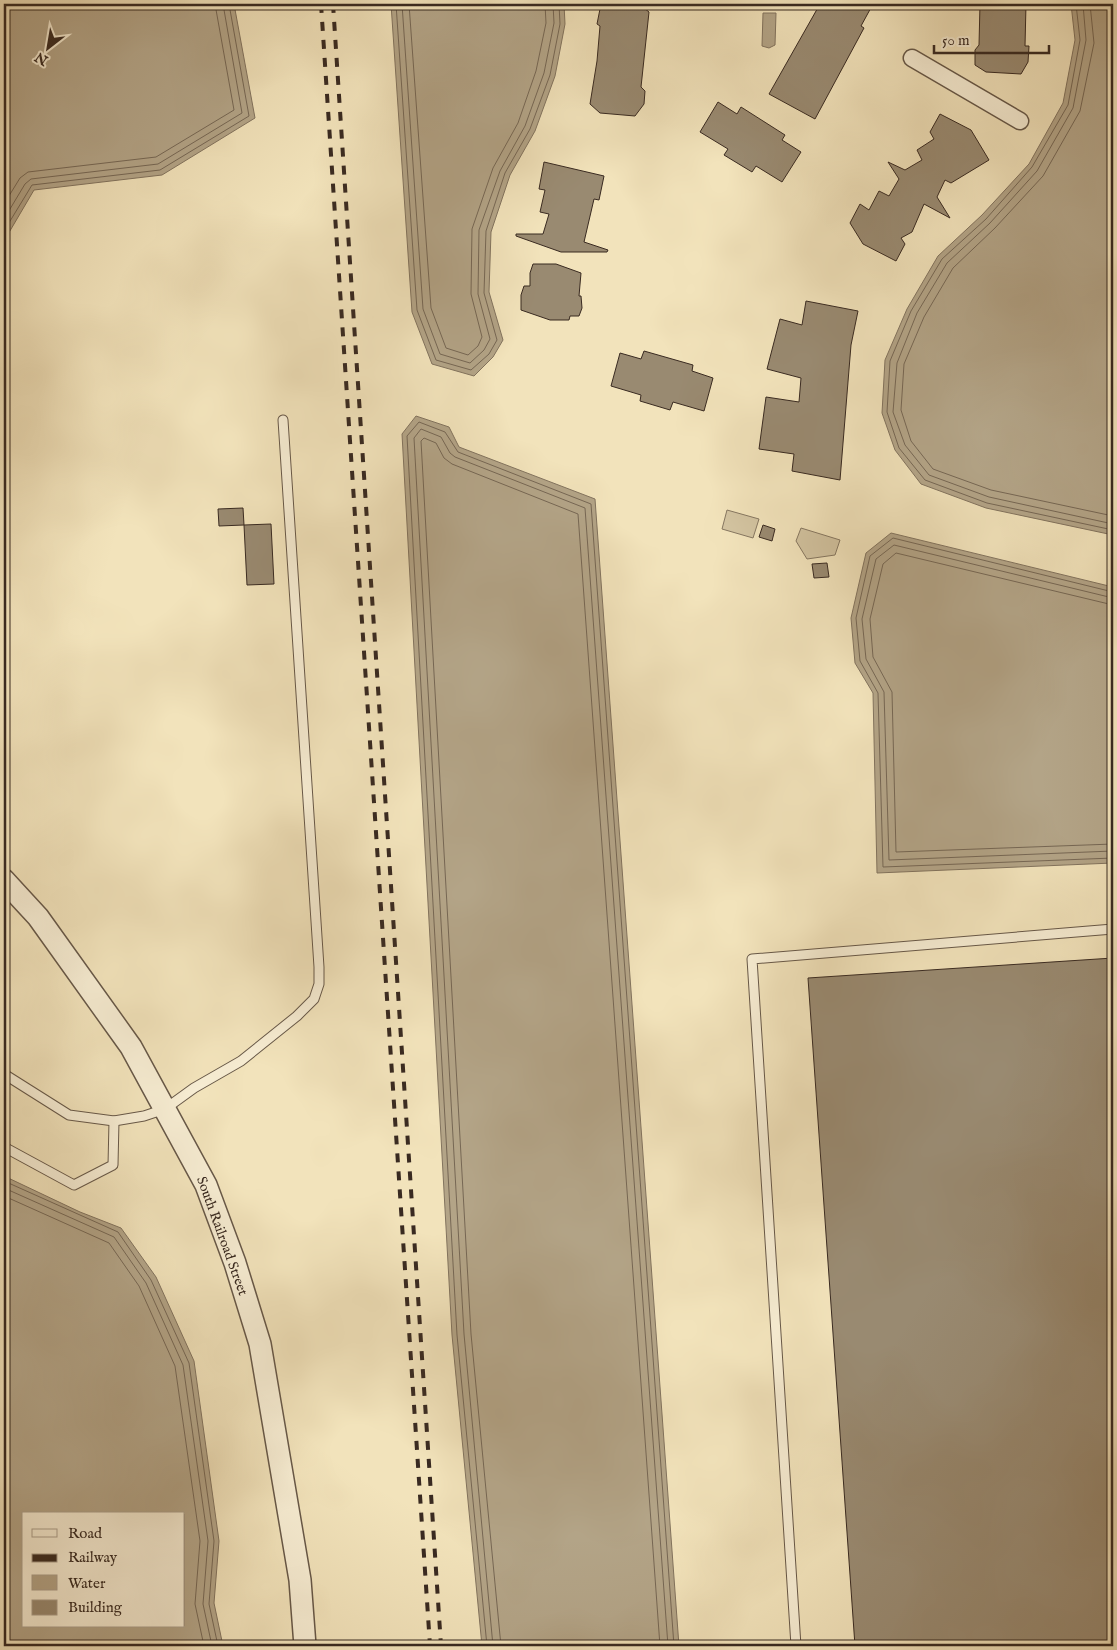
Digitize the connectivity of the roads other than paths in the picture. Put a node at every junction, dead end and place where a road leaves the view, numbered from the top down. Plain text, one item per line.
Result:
1 (912, 58) dead end
2 (1020, 121) dead end
3 (283, 420) dead end
4 (4, 880) edge
5 (1113, 930) edge
6 (4, 1074) edge
7 (165, 1109) junction
8 (114, 1122) junction
9 (4, 1147) edge
10 (304, 1646) edge
11 (796, 1646) edge

1 - 2 street
3 - 7 lane
4 - 7 street, South Railroad Street
5 - 11 lane
6 - 8 lane
7 - 8 lane
7 - 10 street, South Railroad Street
8 - 9 lane

